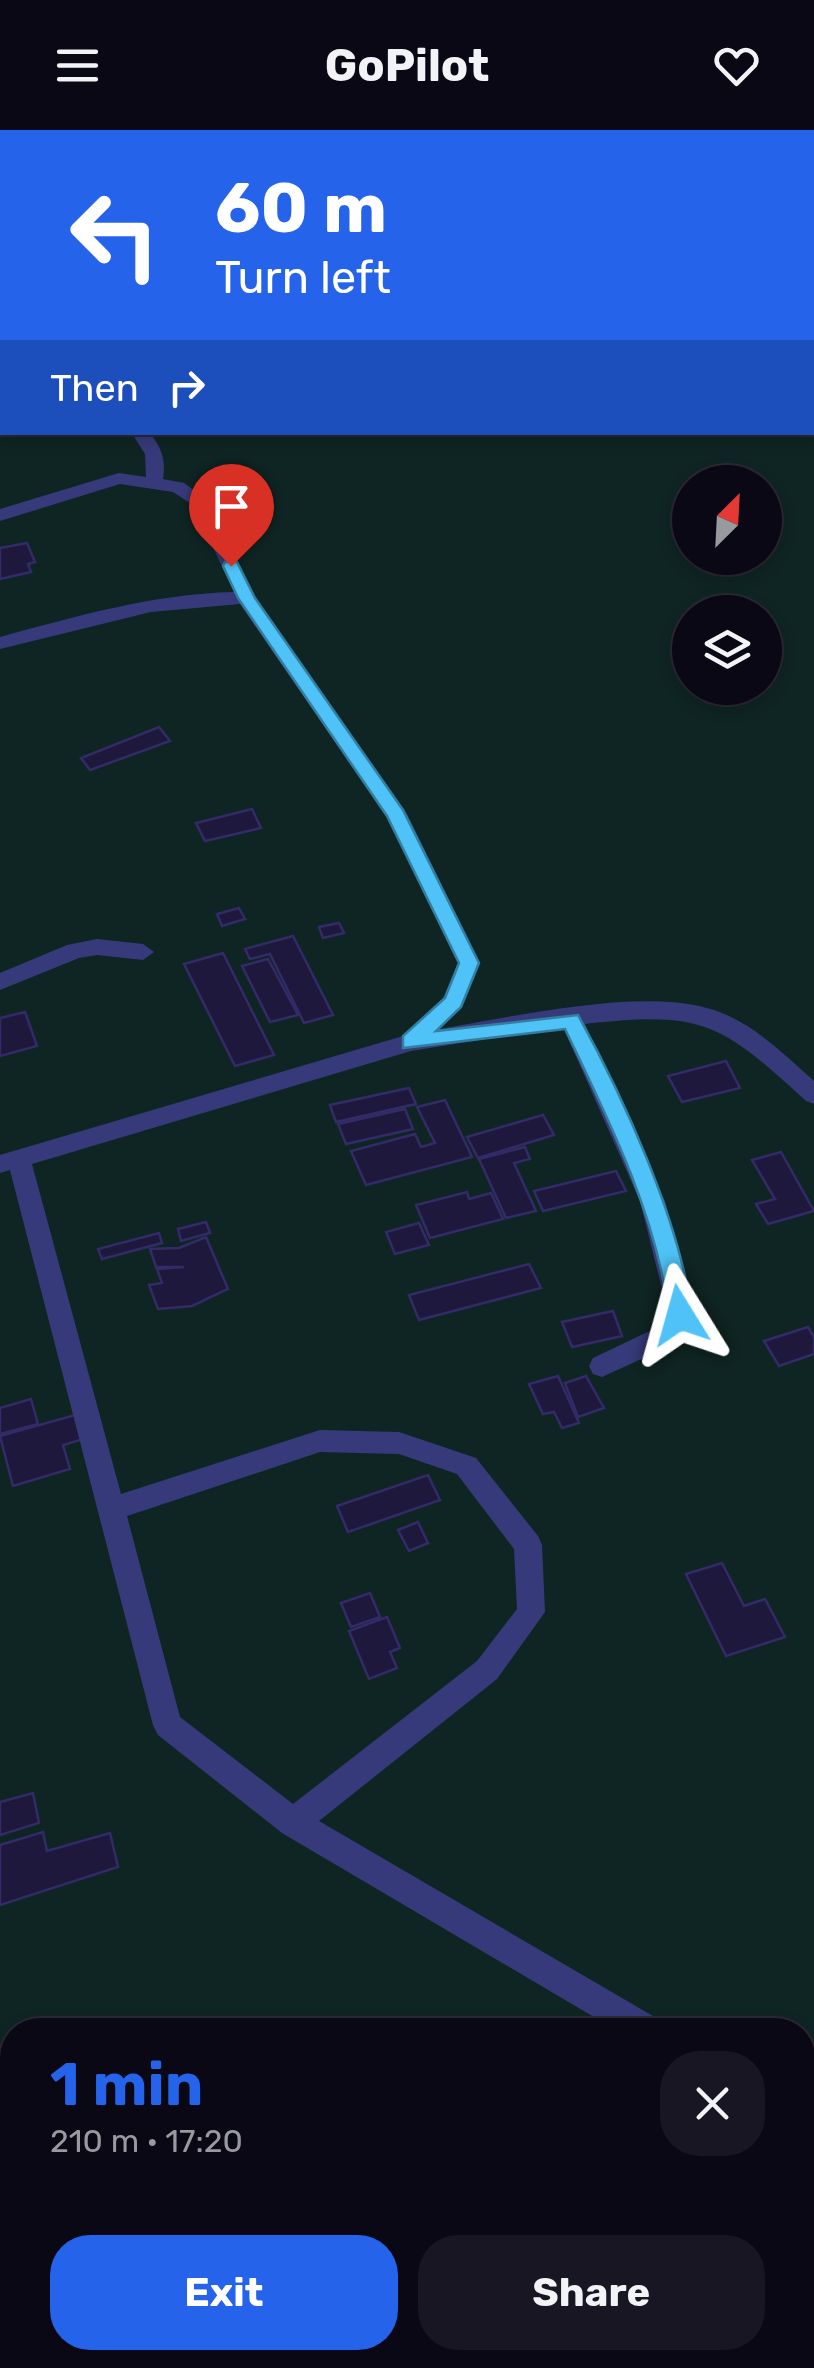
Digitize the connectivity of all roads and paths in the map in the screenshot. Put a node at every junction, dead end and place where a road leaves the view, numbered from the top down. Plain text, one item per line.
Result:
1 (142, 435) edge
2 (154, 481) junction
3 (0, 515) edge
4 (246, 598) junction
5 (0, 643) edge
6 (144, 952) dead end
7 (0, 982) edge
8 (571, 1020) junction
9 (411, 1042) junction
10 (814, 1095) edge
11 (10, 1162) edge
12 (602, 1366) dead end
13 (113, 1510) junction
14 (293, 1823) junction
15 (626, 2018) edge

1 - 2 street
2 - 3 street
2 - 4 street
4 - 5 street
4 - 9 street
6 - 7 street
8 - 9 street
8 - 10 street
8 - 12 street
9 - 11 street
11 - 13 street
13 - 14 street
13 - 14 street
14 - 15 street

